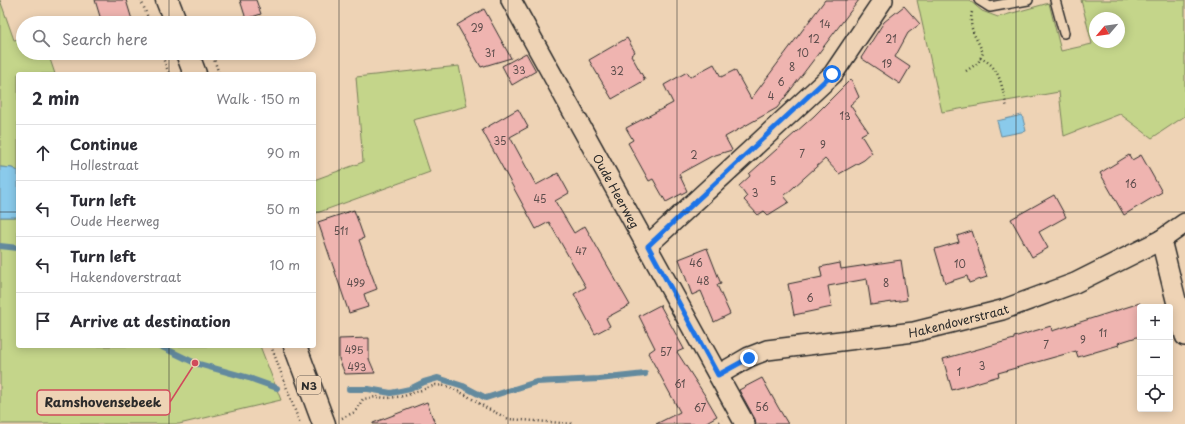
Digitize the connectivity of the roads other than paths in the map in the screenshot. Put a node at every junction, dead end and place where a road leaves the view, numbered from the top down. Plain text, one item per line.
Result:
1 (167, 0) edge
2 (511, 0) edge
3 (883, 0) edge
4 (1028, 0) edge
5 (1055, 0) edge
6 (981, 1) edge
7 (173, 16) edge
8 (1064, 33) dead end
9 (190, 60) edge
10 (194, 72) edge
11 (1185, 223) edge
12 (1161, 240) junction
13 (648, 246) junction
14 (1185, 336) edge
15 (296, 348) edge
16 (718, 375) junction
17 (332, 421) edge
18 (745, 424) edge

1 - 7 main road
2 - 13 street, Oude Heerweg
3 - 13 street
4 - 6 lane
5 - 8 lane
9 - 10 main road
11 - 12 street, Hakendoverstraat
12 - 14 street
12 - 16 street, Hakendoverstraat
13 - 16 street, Oude Heerweg
15 - 17 main road, N3
16 - 18 street, Oude Heerweg

